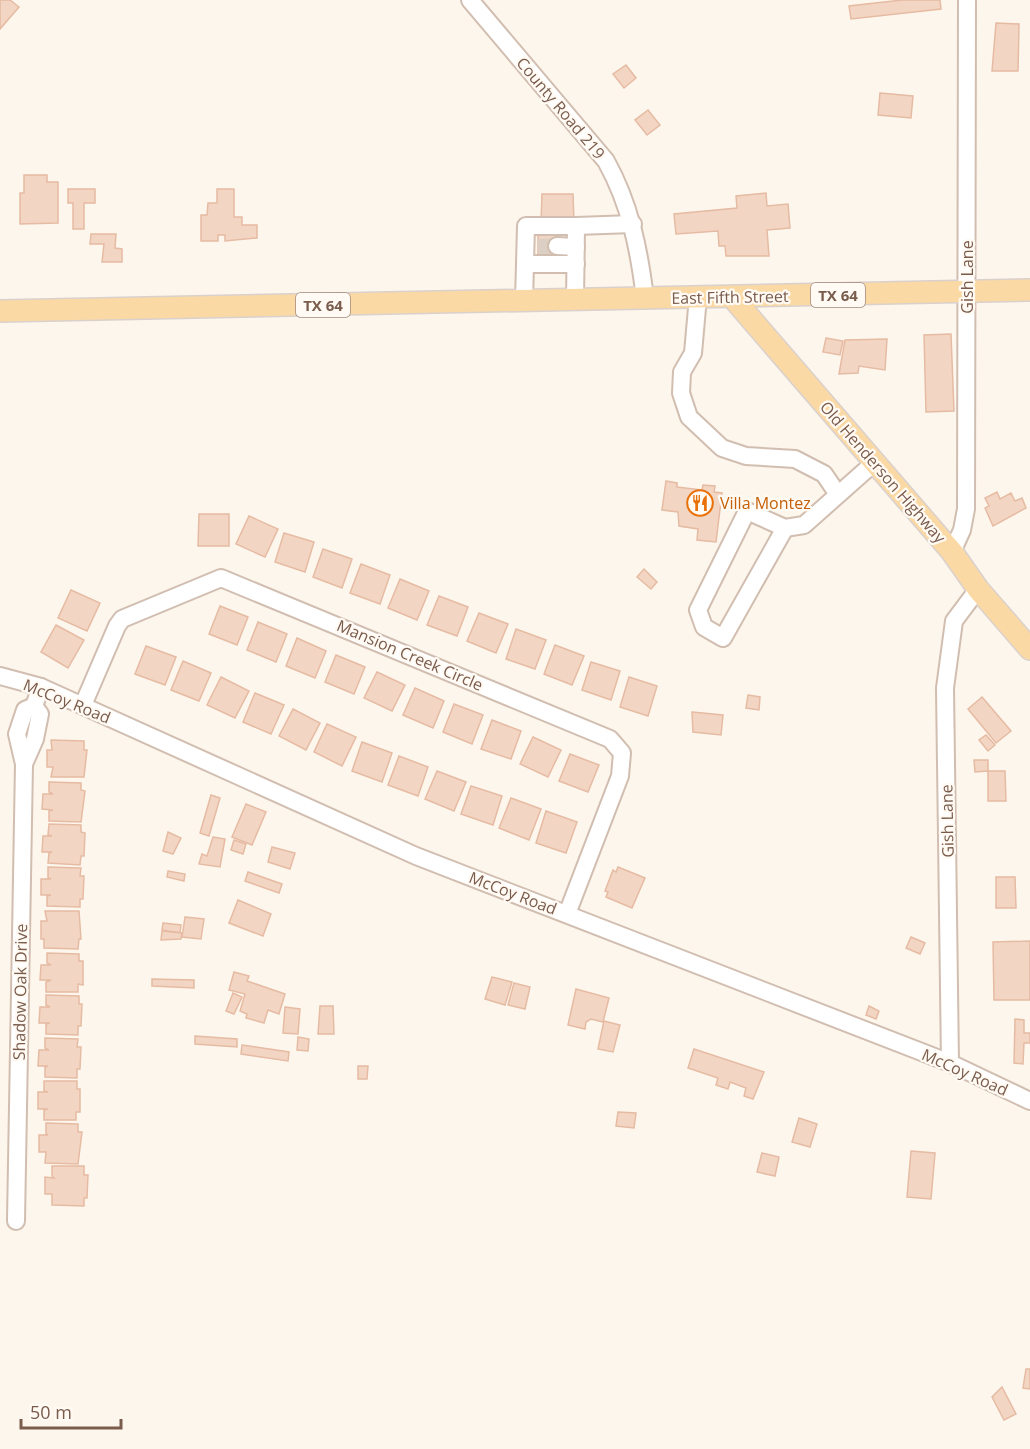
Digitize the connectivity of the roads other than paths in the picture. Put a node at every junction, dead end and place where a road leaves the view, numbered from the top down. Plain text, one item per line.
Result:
1 (470, 0) edge
2 (967, 0) edge
3 (633, 224) junction
4 (576, 226) junction
5 (557, 246) tunnel mouth
6 (529, 252) junction
7 (576, 256) junction
8 (1030, 290) edge
9 (967, 292) junction
10 (698, 297) junction
11 (732, 297) junction
12 (645, 298) junction
13 (575, 300) junction
14 (524, 301) junction
15 (0, 311) edge
16 (875, 462) junction
17 (837, 493) junction
18 (785, 528) junction
19 (952, 552) junction
20 (978, 589) junction
21 (1030, 649) edge
22 (0, 676) edge
23 (41, 687) junction
24 (83, 705) junction
25 (567, 914) junction
26 (950, 1063) junction
27 (1030, 1101) edge
28 (16, 1221) dead end

1 - 3 street, County Road 219
2 - 9 street, Gish Lane
3 - 4 street
3 - 12 street, County Road 219
4 - 6 street
4 - 7 street
5 - 7 street
6 - 7 street
6 - 14 street
7 - 13 street
8 - 9 main road, East Fifth Street / TX 64
9 - 11 main road, East Fifth Street / TX 64
9 - 19 street, Gish Lane
10 - 11 main road, East Fifth Street / TX 64
10 - 12 main road, East Fifth Street / TX 64
10 - 17 street
11 - 16 main road, Old Henderson Highway
12 - 13 main road, TX 64
13 - 14 main road, TX 64
14 - 15 main road, TX 64
16 - 17 street
16 - 19 main road, Old Henderson Highway
17 - 18 street
18 - 18 street
19 - 20 main road, Old Henderson Highway
20 - 21 main road, Old Henderson Highway
20 - 26 street, Gish Lane
22 - 23 street, McCoy Road
23 - 24 street, McCoy Road
23 - 28 street, Shadow Oak Drive
24 - 25 street, McCoy Road
24 - 25 street, Mansion Creek Circle
25 - 26 street, McCoy Road
26 - 27 street, McCoy Road

